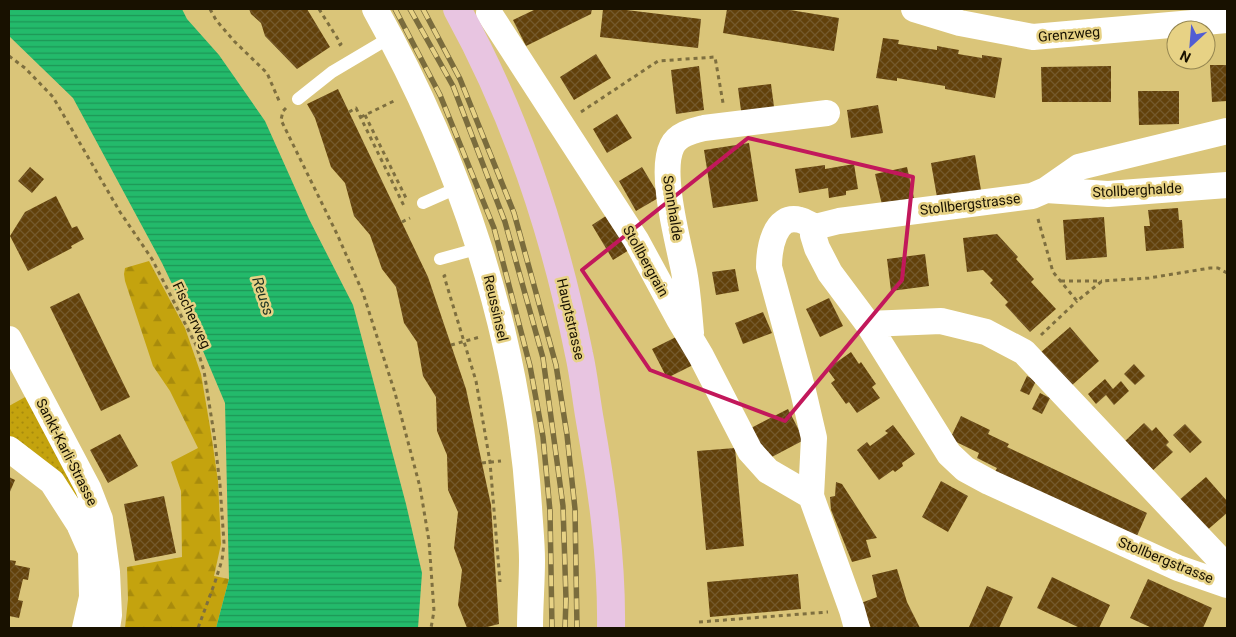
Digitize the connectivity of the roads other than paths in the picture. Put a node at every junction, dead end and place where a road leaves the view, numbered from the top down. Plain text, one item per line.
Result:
1 (374, 9) edge
2 (914, 9) edge
3 (477, 14) edge
4 (1227, 20) edge
5 (390, 37) junction
6 (298, 99) road end
7 (827, 113) dead end
8 (1227, 131) edge
9 (1227, 185) edge
10 (457, 188) junction
11 (1039, 193) junction
12 (423, 203) road end
13 (815, 227) junction
14 (482, 256) junction
15 (440, 259) dead end
16 (868, 324) junction
17 (9, 338) edge
18 (692, 341) junction
19 (9, 449) edge
20 (811, 496) junction
21 (1227, 567) edge
22 (1227, 585) edge
23 (854, 619) edge
24 (85, 628) edge
25 (107, 628) edge
26 (530, 628) edge
27 (611, 628) edge

1 - 5 street, Reussinsel
2 - 4 street, Grenzweg
3 - 18 street, Stollbergrain
3 - 27 main road, Hauptstrasse
5 - 6 lane
5 - 10 street, Reussinsel
7 - 18 street, Sonnhalde
8 - 11 street, Stollbergstrasse
9 - 11 street, Stollberghalde
10 - 12 lane
10 - 14 street, Reussinsel
11 - 13 street, Stollbergstrasse
13 - 16 street, Stollbergstrasse
13 - 20 street
14 - 15 lane
14 - 26 street, Reussinsel
16 - 21 street, Stollbergstrasse
16 - 22 street, Stollbergstrasse
17 - 25 street, Sankt-Karli-Strasse
18 - 20 street, Stollbergrain
19 - 24 street
20 - 23 street

